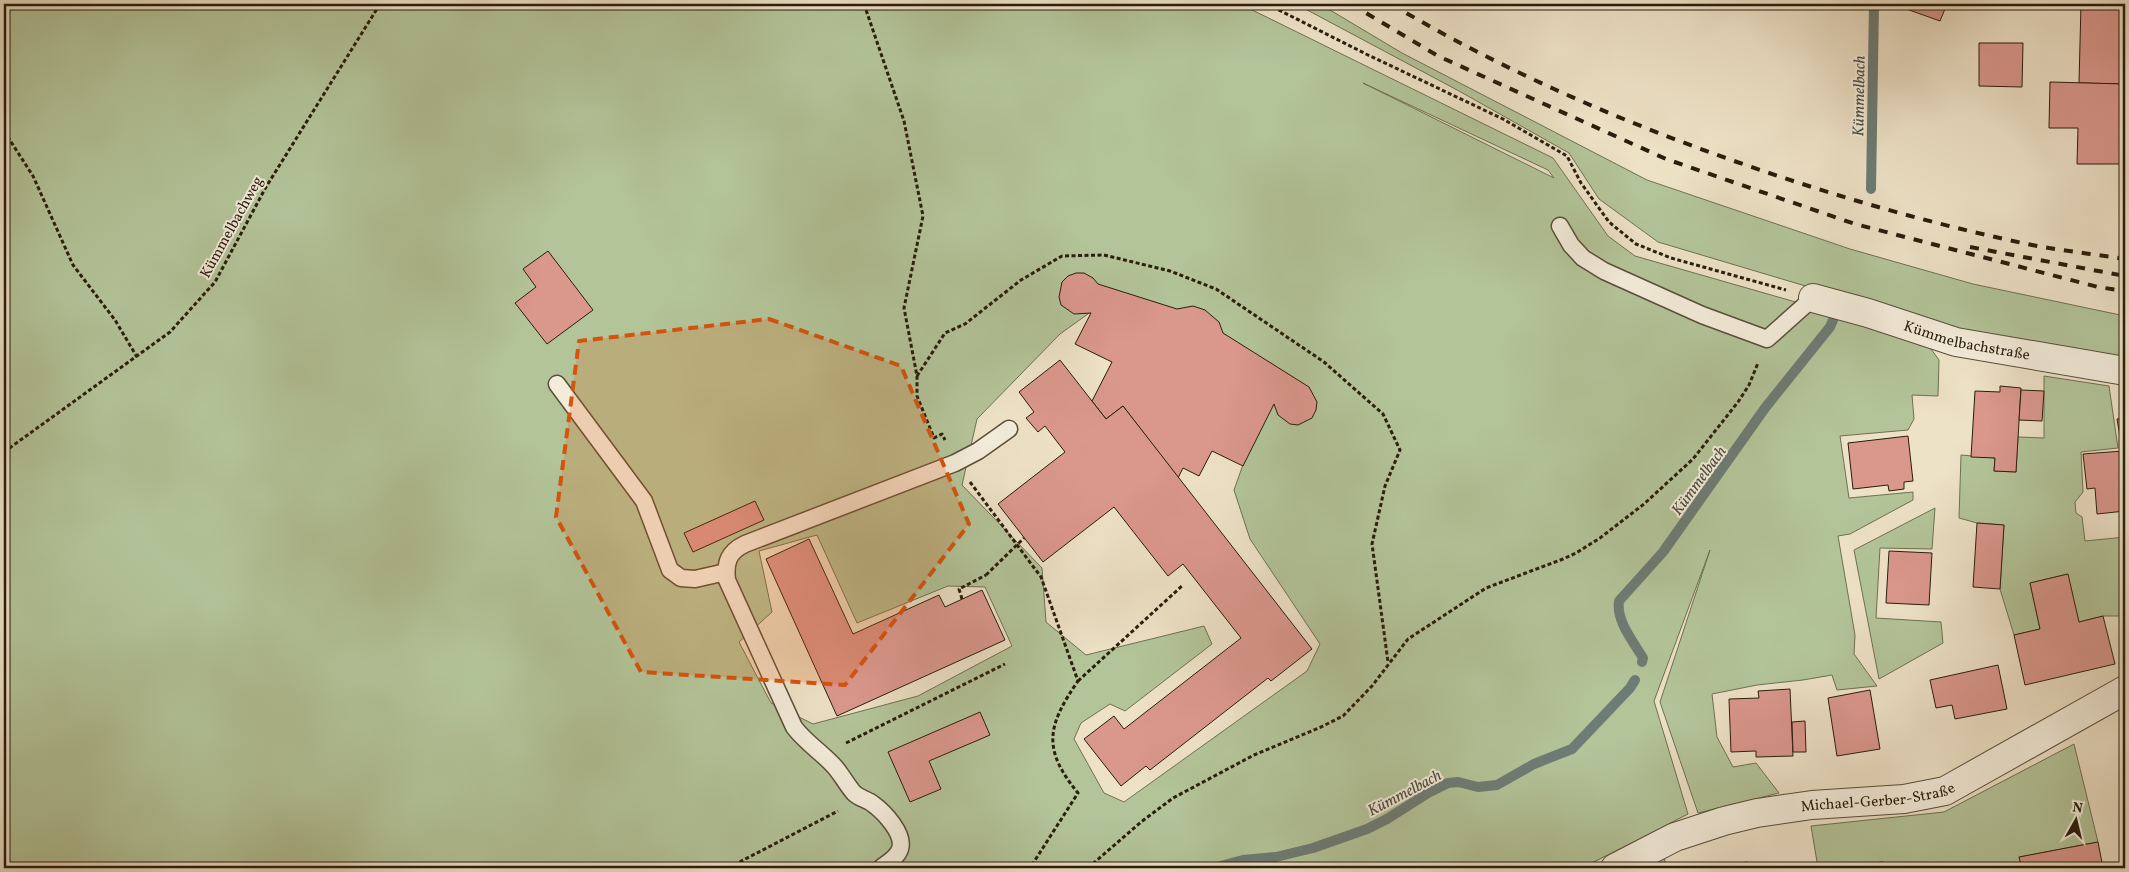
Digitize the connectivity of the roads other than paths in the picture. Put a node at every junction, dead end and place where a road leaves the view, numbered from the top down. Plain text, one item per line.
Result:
1 (1560, 226) dead end
2 (1813, 298) joint
3 (2125, 370) edge
4 (557, 384) dead end
5 (1009, 429) dead end
6 (726, 572) junction
7 (2125, 690) edge
8 (880, 868) edge
9 (1615, 868) edge

1 - 2 lane
2 - 3 street, Kümmelbachstraße
4 - 6 lane
5 - 6 lane
6 - 8 lane
7 - 9 street, Michael-Gerber-Straße

